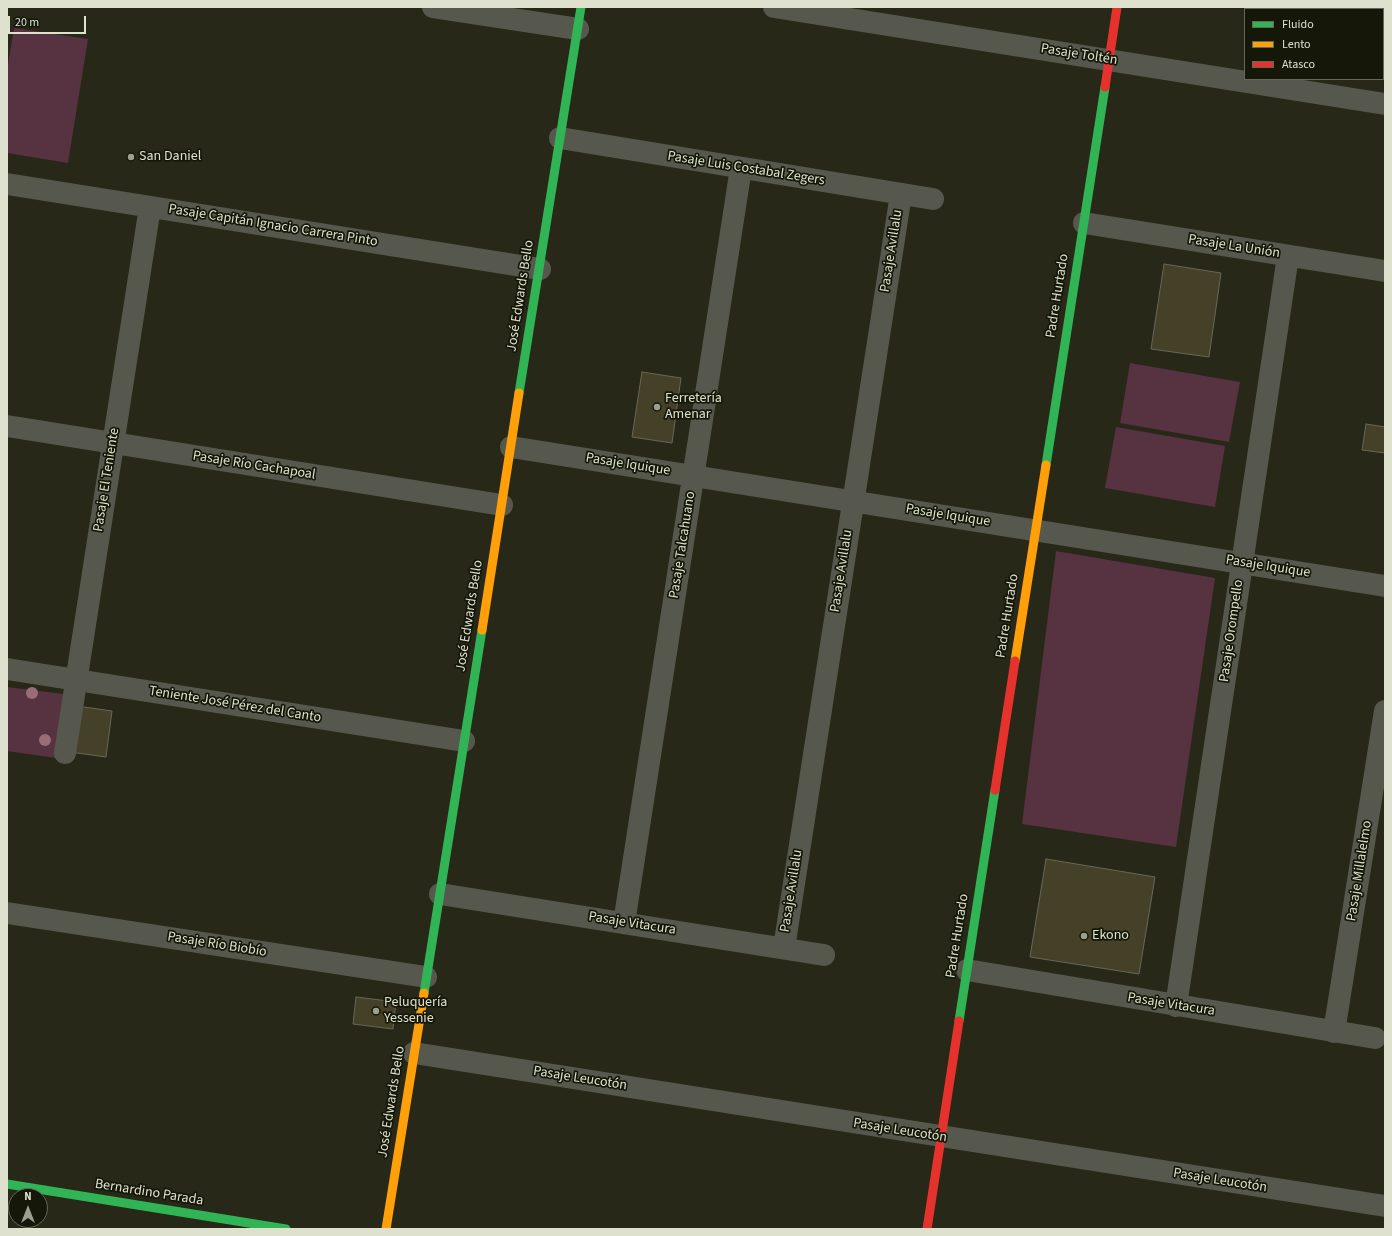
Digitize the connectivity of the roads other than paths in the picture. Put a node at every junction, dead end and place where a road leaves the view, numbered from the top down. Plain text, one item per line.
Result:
1 (433, 7) edge
2 (581, 7) edge
3 (774, 7) edge
4 (1117, 7) edge
5 (578, 29) junction
6 (1109, 60) junction
7 (1385, 104) edge
8 (560, 138) junction
9 (741, 168) junction
10 (7, 184) edge
11 (901, 194) junction
12 (933, 199) dead end
13 (150, 206) junction
14 (1084, 223) junction
15 (1288, 256) junction
16 (540, 269) junction
17 (1385, 271) edge
18 (7, 426) edge
19 (113, 443) junction
20 (511, 447) junction
21 (694, 476) junction
22 (853, 501) junction
23 (502, 505) junction
24 (1036, 530) junction
25 (1242, 563) junction
26 (1385, 586) edge
27 (7, 668) edge
28 (76, 681) junction
29 (1385, 710) edge
30 (464, 741) junction
31 (65, 753) dead end
32 (440, 894) junction
33 (7, 913) edge
34 (624, 923) junction
35 (784, 948) junction
36 (824, 954) dead end
37 (967, 970) junction
38 (426, 977) junction
39 (1176, 1006) junction
40 (1334, 1032) junction
41 (1375, 1038) dead end
42 (414, 1053) junction
43 (941, 1137) junction
44 (7, 1184) edge
45 (1385, 1206) edge
46 (286, 1229) edge
47 (386, 1229) edge
48 (927, 1229) edge

1 - 5 street
2 - 5 street, José Edwards Bello
3 - 6 street, Pasaje Toltén
4 - 6 street, Padre Hurtado
5 - 8 street, José Edwards Bello
6 - 7 street, Pasaje Toltén
6 - 14 street, Padre Hurtado
8 - 9 street, Pasaje Luis Costabal Zegers
8 - 16 street, José Edwards Bello
9 - 11 street, Pasaje Luis Costabal Zegers
9 - 21 street, Pasaje Talcahuano
10 - 13 street, Pasaje Capitán Ignacio Carrera Pinto
11 - 12 street, Pasaje Luis Costabal Zegers
11 - 22 street, Pasaje Avillalu
13 - 16 street, Pasaje Capitán Ignacio Carrera Pinto
13 - 19 street, Pasaje El Teniente
14 - 15 street, Pasaje La Unión
14 - 24 street, Padre Hurtado
15 - 17 street, Pasaje La Unión
15 - 25 street, Pasaje Orompello
16 - 20 street, José Edwards Bello
18 - 19 street, Pasaje Río Cachapoal
19 - 23 street, Pasaje Río Cachapoal
19 - 28 street, Pasaje El Teniente
20 - 21 street, Pasaje Iquique
20 - 23 street, José Edwards Bello
21 - 22 street, Pasaje Iquique
21 - 34 street, Pasaje Talcahuano
22 - 24 street, Pasaje Iquique
22 - 35 street, Pasaje Avillalu
23 - 30 street, José Edwards Bello
24 - 25 street, Pasaje Iquique
24 - 37 street, Padre Hurtado
25 - 26 street, Pasaje Iquique
25 - 39 street, Pasaje Orompello
27 - 28 street, Teniente José Pérez del Canto
28 - 30 street, Teniente José Pérez del Canto
28 - 31 street, Pasaje El Teniente
29 - 40 street, Pasaje Millalelmo
30 - 32 street, José Edwards Bello
32 - 34 street, Pasaje Vitacura
32 - 38 street, José Edwards Bello
33 - 38 street, Pasaje Río Biobío
34 - 35 street, Pasaje Vitacura
35 - 36 street, Pasaje Vitacura
37 - 39 street, Pasaje Vitacura
37 - 43 street, Padre Hurtado
38 - 42 street, José Edwards Bello
39 - 40 street, Pasaje Vitacura
40 - 41 street, Pasaje Vitacura
42 - 43 street, Pasaje Leucotón
42 - 47 street, José Edwards Bello
43 - 45 street, Pasaje Leucotón
43 - 48 street, Padre Hurtado
44 - 46 street, Bernardino Parada

